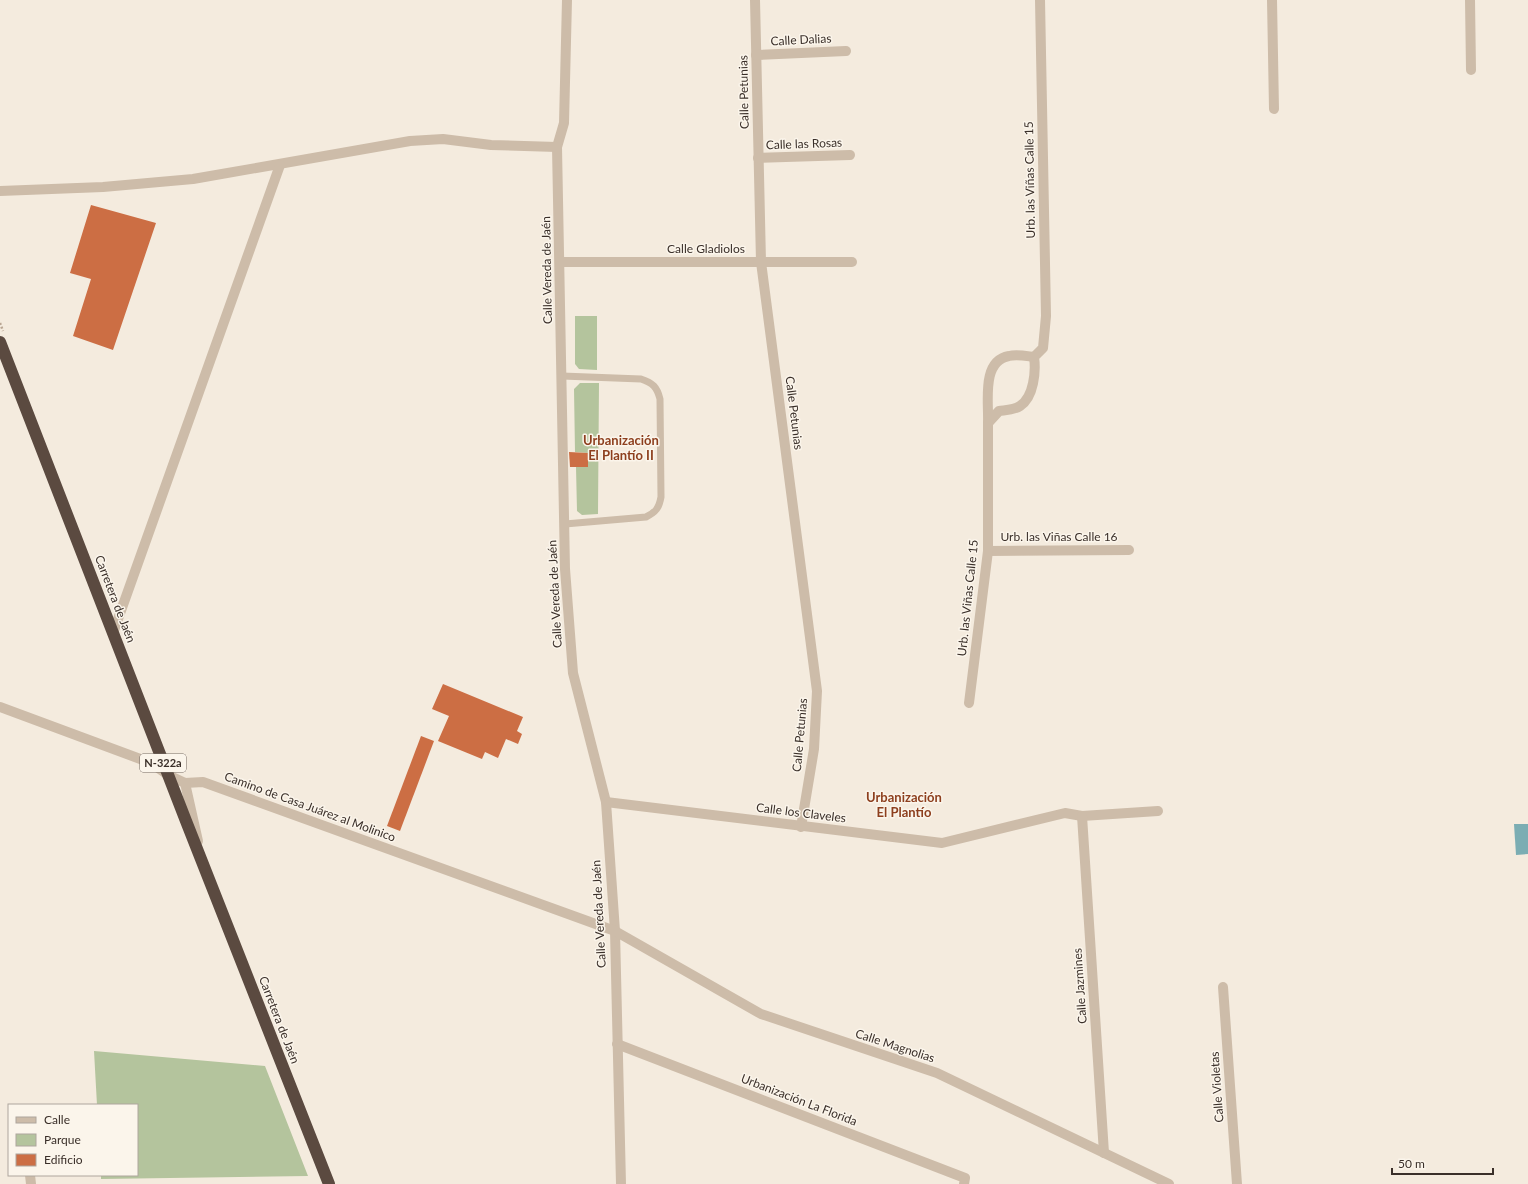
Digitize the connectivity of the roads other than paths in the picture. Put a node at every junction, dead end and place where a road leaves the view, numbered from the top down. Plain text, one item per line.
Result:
1 (567, 0) edge
2 (755, 0) edge
3 (1040, 0) edge
4 (1272, 0) edge
5 (1470, 0) edge
6 (846, 51) dead end
7 (756, 55) junction
8 (1471, 70) dead end
9 (1274, 109) dead end
10 (557, 147) junction
11 (850, 155) dead end
12 (758, 158) junction
13 (280, 165) junction
14 (0, 191) edge
15 (560, 262) junction
16 (762, 262) junction
17 (852, 262) dead end
18 (1, 348) edge
19 (1034, 357) junction
20 (562, 376) junction
21 (988, 423) junction
22 (565, 524) junction
23 (1129, 550) dead end
24 (988, 551) junction
25 (113, 633) junction
26 (969, 703) dead end
27 (0, 707) edge
28 (168, 775) junction
29 (185, 783) junction
30 (606, 802) junction
31 (1158, 811) dead end
32 (1082, 816) junction
33 (801, 826) junction
34 (204, 866) junction
35 (615, 930) junction
36 (1223, 987) dead end
37 (617, 1044) junction
38 (1104, 1153) junction
39 (329, 1184) edge
40 (621, 1184) edge
41 (964, 1184) edge
42 (1169, 1184) edge
43 (1237, 1184) edge

1 - 10 street, Calle Vereda de Jaén
2 - 7 street, Calle Petunias
3 - 19 street, Urb. las Viñas Calle 15
4 - 9 street
5 - 8 street
6 - 7 street, Calle Dalias
7 - 12 street, Calle Petunias
10 - 13 street
10 - 15 street, Calle Vereda de Jaén
11 - 12 street, Calle las Rosas
12 - 16 street, Calle Petunias
13 - 14 street
13 - 25 street
15 - 16 street, Calle Gladiolos
15 - 20 street, Calle Vereda de Jaén
16 - 17 street, Calle Gladiolos
16 - 33 street, Calle Petunias
18 - 25 highway, Carretera de Jaén / N-322a
19 - 21 street
19 - 21 street, Urb. las Viñas Calle 15
20 - 22 street, Calle Vereda de Jaén
20 - 22 lane
21 - 24 street, Urb. las Viñas Calle 15
22 - 30 street, Calle Vereda de Jaén
23 - 24 street, Urb. las Viñas Calle 16
24 - 26 street, Urb. las Viñas Calle 15
25 - 28 highway, Carretera de Jaén / N-322a
27 - 28 street, Camino de Casa Juárez al Molinico
28 - 29 street, Camino de Casa Juárez al Molinico
28 - 34 highway, Carretera de Jaén / N-322a
29 - 34 street, Carretera de Jaén
29 - 35 street, Camino de Casa Juárez al Molinico
30 - 33 street, Calle los Claveles
30 - 35 street, Calle Vereda de Jaén
31 - 32 street, Calle los Claveles
32 - 33 street, Calle los Claveles
32 - 38 street, Calle Jazmines
34 - 39 highway, Carretera de Jaén / N-322a
35 - 37 street, Calle Vereda de Jaén
35 - 38 street, Calle Magnolias
36 - 43 street, Calle Violetas
37 - 40 street, Calle Vereda de Jaén
37 - 41 street, Urbanización La Florida
38 - 42 street, Calle Magnolias

